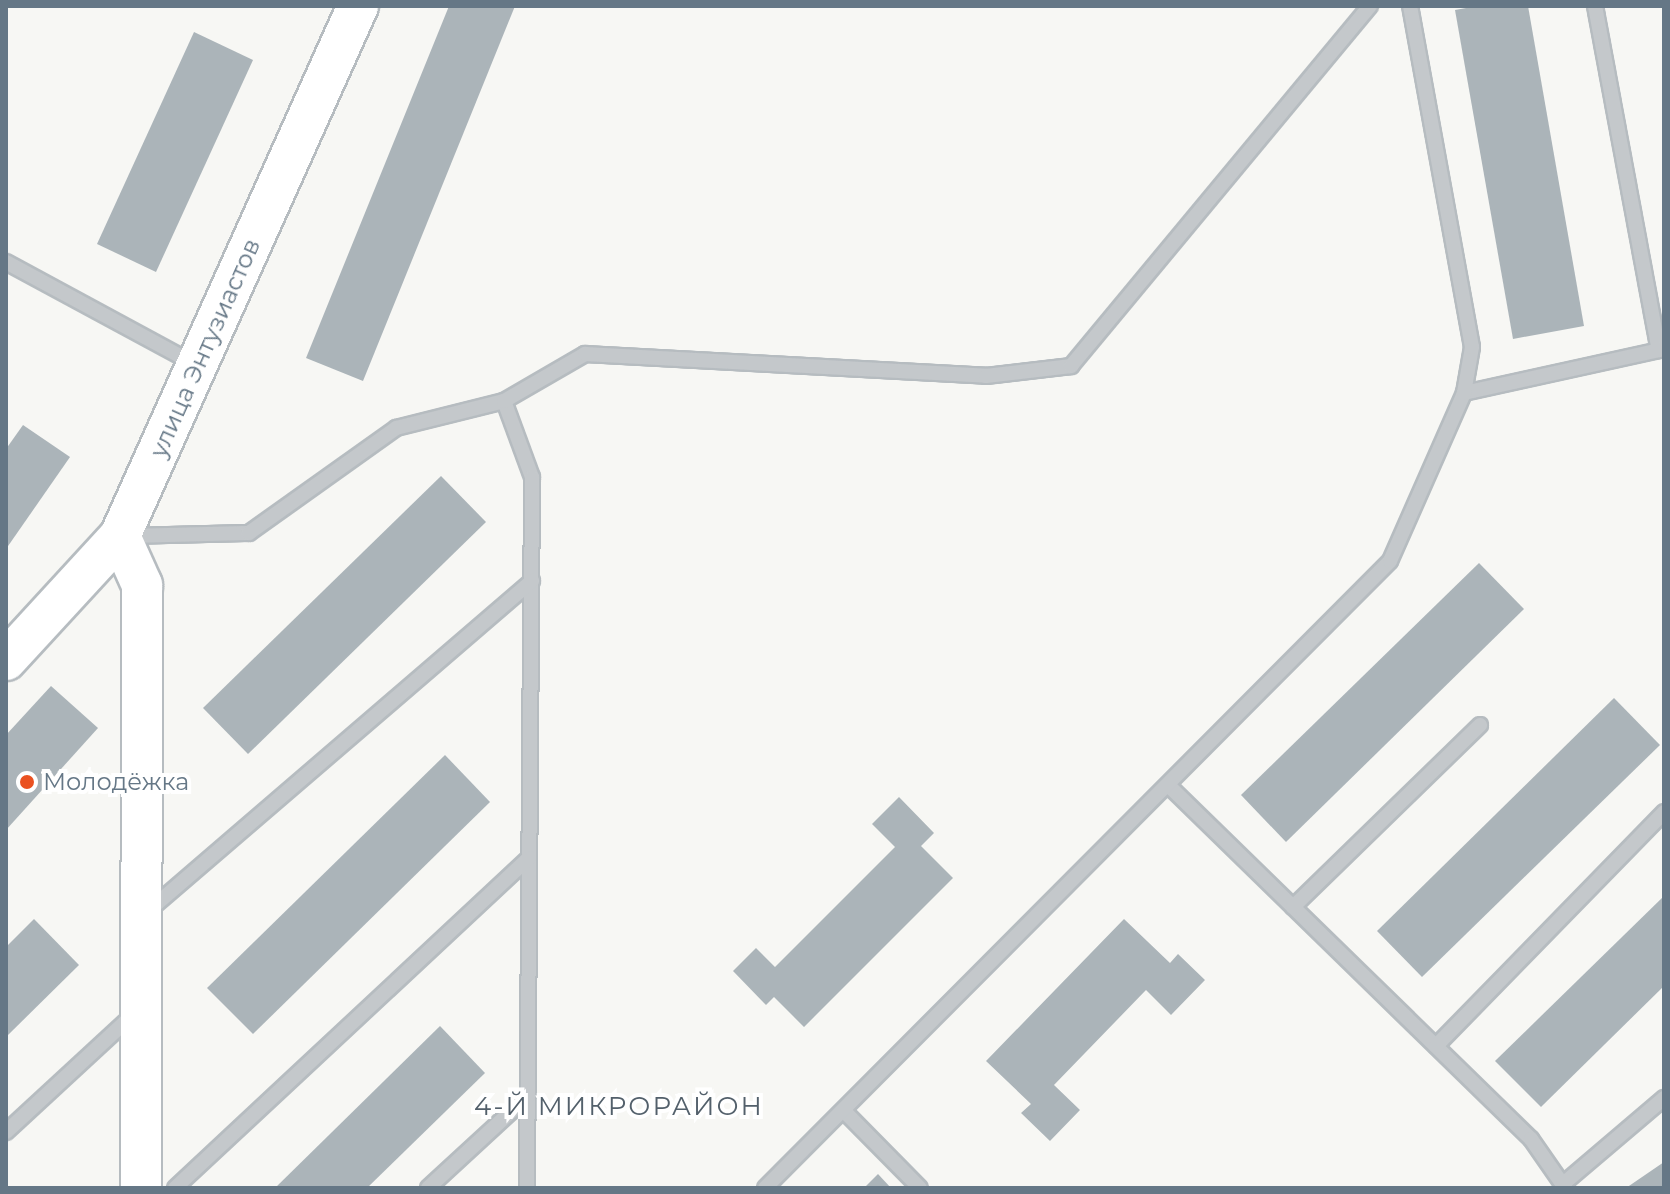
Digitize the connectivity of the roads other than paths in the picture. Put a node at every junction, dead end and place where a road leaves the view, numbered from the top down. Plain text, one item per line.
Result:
1 (358, 6) edge
2 (1370, 6) edge
3 (1410, 6) edge
4 (1595, 6) edge
5 (6, 262) edge
6 (1662, 349) edge
7 (197, 366) junction
8 (1464, 393) junction
9 (504, 401) junction
10 (120, 536) junction
11 (532, 581) junction
12 (6, 660) edge
13 (1480, 725) dead end
14 (1168, 785) junction
15 (1664, 812) edge
16 (529, 858) junction
17 (1293, 907) junction
18 (139, 919) junction
19 (138, 1010) junction
20 (1436, 1046) junction
21 (528, 1096) junction
22 (1664, 1098) edge
23 (844, 1111) junction
24 (6, 1132) edge
25 (1564, 1186) edge
26 (141, 1188) edge
27 (175, 1188) edge
28 (428, 1188) edge
29 (527, 1188) edge
30 (765, 1188) edge
31 (920, 1188) edge

1 - 7 street, улица Энтузиастов
2 - 9 lane
3 - 8 lane
4 - 6 lane
5 - 7 lane
6 - 8 lane
7 - 10 street, улица Энтузиастов
8 - 14 lane
9 - 10 lane
9 - 11 lane
10 - 12 street, улица Энтузиастов
10 - 18 street
11 - 16 lane
11 - 18 lane
13 - 17 lane
14 - 17 lane
14 - 23 lane
15 - 20 lane
16 - 21 lane
16 - 27 lane
17 - 20 lane
18 - 19 street
19 - 24 lane
19 - 26 street
20 - 25 lane
21 - 28 lane
21 - 29 lane
22 - 25 lane
23 - 30 lane
23 - 31 lane

